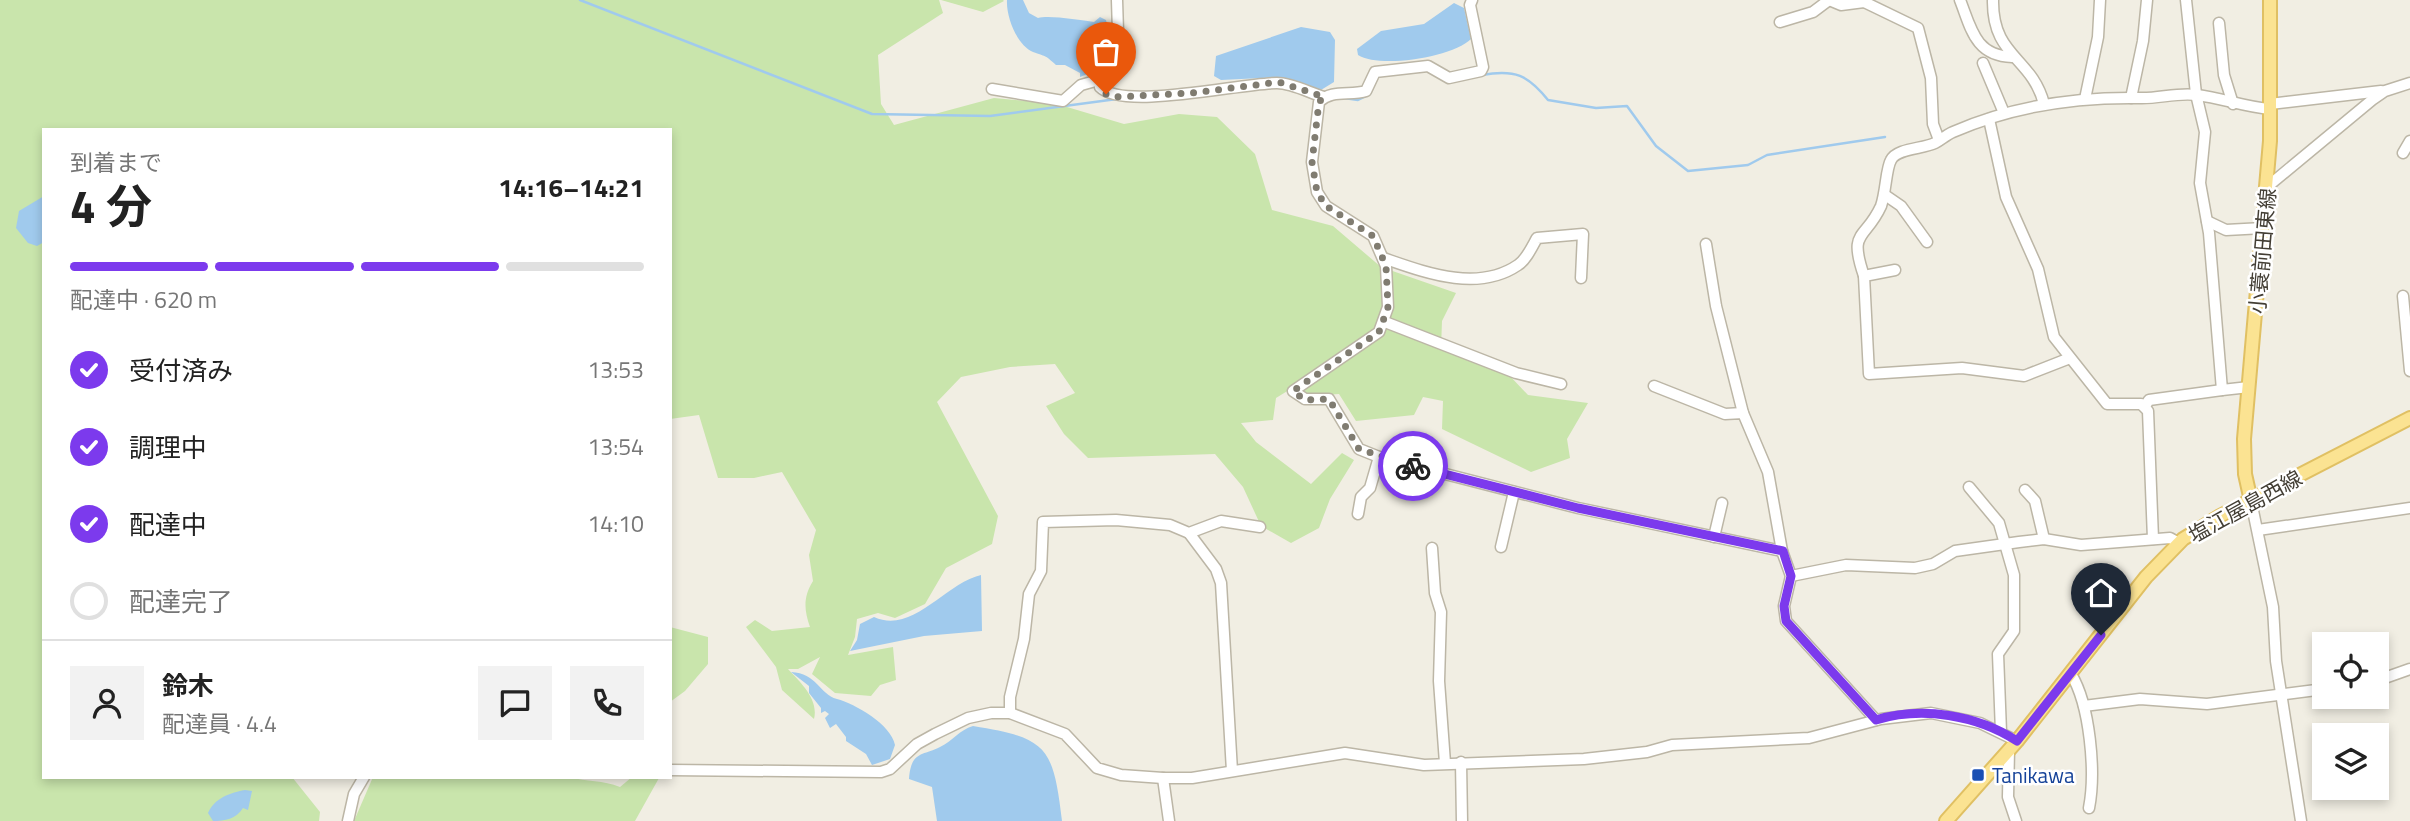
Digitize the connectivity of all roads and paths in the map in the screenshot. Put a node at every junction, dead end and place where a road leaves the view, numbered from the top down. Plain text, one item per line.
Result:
1 (1118, 0) edge
2 (1472, 0) edge
3 (1960, 0) edge
4 (1993, 0) edge
5 (2099, 0) edge
6 (2147, 0) edge
7 (2186, 0) edge
8 (2270, 0) edge
9 (1831, 1) edge
10 (1862, 1) edge
11 (1780, 22) dead end
12 (2219, 23) dead end
13 (2012, 57) junction
14 (1983, 63) dead end
15 (1099, 80) junction
16 (2410, 83) edge
17 (992, 89) dead end
18 (2385, 91) junction
19 (2196, 94) junction
20 (1331, 95) junction
21 (2132, 98) junction
22 (2085, 99) junction
23 (2044, 104) junction
24 (2233, 104) junction
25 (2270, 107) junction
26 (2004, 113) junction
27 (1989, 119) junction
28 (1939, 140) junction
29 (2410, 141) edge
30 (2403, 153) dead end
31 (2267, 187) junction
32 (1885, 195) junction
33 (2207, 221) junction
34 (2263, 228) junction
35 (1927, 242) dead end
36 (1706, 244) dead end
37 (1383, 258) junction
38 (1895, 270) dead end
39 (1864, 276) junction
40 (1581, 278) dead end
41 (2403, 296) dead end
42 (1385, 322) junction
43 (2066, 360) junction
44 (2410, 371) edge
45 (1560, 384) dead end
46 (1654, 386) dead end
47 (2249, 387) junction
48 (2222, 390) junction
49 (2145, 407) junction
50 (1743, 413) junction
51 (2410, 418) edge
52 (1379, 457) junction
53 (1969, 487) dead end
54 (2025, 490) dead end
55 (1514, 492) junction
56 (2251, 500) junction
57 (1722, 503) dead end
58 (2410, 508) edge
59 (1358, 514) dead end
60 (1259, 527) dead end
61 (2258, 530) junction
62 (1189, 533) junction
63 (1714, 537) junction
64 (2044, 539) junction
65 (2153, 539) junction
66 (2179, 543) junction
67 (2004, 544) junction
68 (1500, 547) dead end
69 (1432, 548) dead end
70 (1783, 551) junction
71 (1791, 576) junction
72 (2410, 669) edge
73 (2071, 674) junction
74 (2389, 676) edge
75 (2312, 690) edge
76 (2281, 694) junction
77 (2084, 706) junction
78 (1010, 713) junction
79 (1876, 720) junction
80 (2009, 741) junction
81 (1461, 762) junction
82 (1445, 763) junction
83 (672, 770) edge
84 (1232, 771) junction
85 (1163, 778) junction
86 (363, 779) edge
87 (2089, 808) dead end
88 (348, 821) edge
89 (1169, 821) edge
90 (1462, 821) edge
91 (1947, 821) edge
92 (2016, 821) edge
93 (2301, 821) edge

1 - 15 street
2 - 20 street
3 - 13 street
4 - 13 street
5 - 22 street
6 - 21 street
7 - 19 street
8 - 25 main road, 小蓑前田東線
9 - 10 street
9 - 11 street
10 - 28 street
12 - 24 street
13 - 23 street
14 - 26 street
15 - 17 street
15 - 20 street
16 - 18 street
18 - 25 street
18 - 31 street
19 - 21 street
19 - 24 street
19 - 33 street
20 - 37 street
21 - 22 street
22 - 23 street
23 - 26 street
24 - 25 street
25 - 31 main road, 小蓑前田東線
26 - 27 street
27 - 28 street
27 - 43 street
28 - 32 street
29 - 30 street
31 - 34 main road, 小蓑前田東線
32 - 35 street
32 - 39 street
33 - 34 street
33 - 48 street
34 - 47 main road, 小蓑前田東線
36 - 50 street
37 - 40 street
37 - 42 street
38 - 39 street
39 - 43 street
41 - 44 street
42 - 45 street
42 - 52 street
43 - 49 street
46 - 50 street
47 - 48 street
47 - 56 main road, 小蓑前田東線
48 - 49 street
49 - 65 street
50 - 70 street
51 - 56 main road, 塩江屋島西線
52 - 55 street
52 - 59 street
53 - 67 street
54 - 64 street
55 - 63 street
55 - 68 street
56 - 61 street
56 - 66 main road, 塩江屋島西線
57 - 63 street
58 - 61 street
60 - 62 street
61 - 76 street
62 - 78 street
62 - 84 street
63 - 70 street
64 - 65 street
64 - 67 street
65 - 66 street
66 - 73 main road, 塩江屋島西線
67 - 71 street
67 - 80 street
69 - 82 street
70 - 71 street
71 - 79 street
72 - 74 street
73 - 77 street
73 - 80 main road, 塩江屋島西線
75 - 76 street
76 - 77 street
76 - 93 street
77 - 87 street
78 - 83 street
78 - 85 street
79 - 80 street
79 - 81 street
80 - 91 main road, 塩江屋島西線
80 - 92 street
81 - 82 street
81 - 90 street
82 - 84 street
84 - 85 street
85 - 89 street
86 - 88 street

